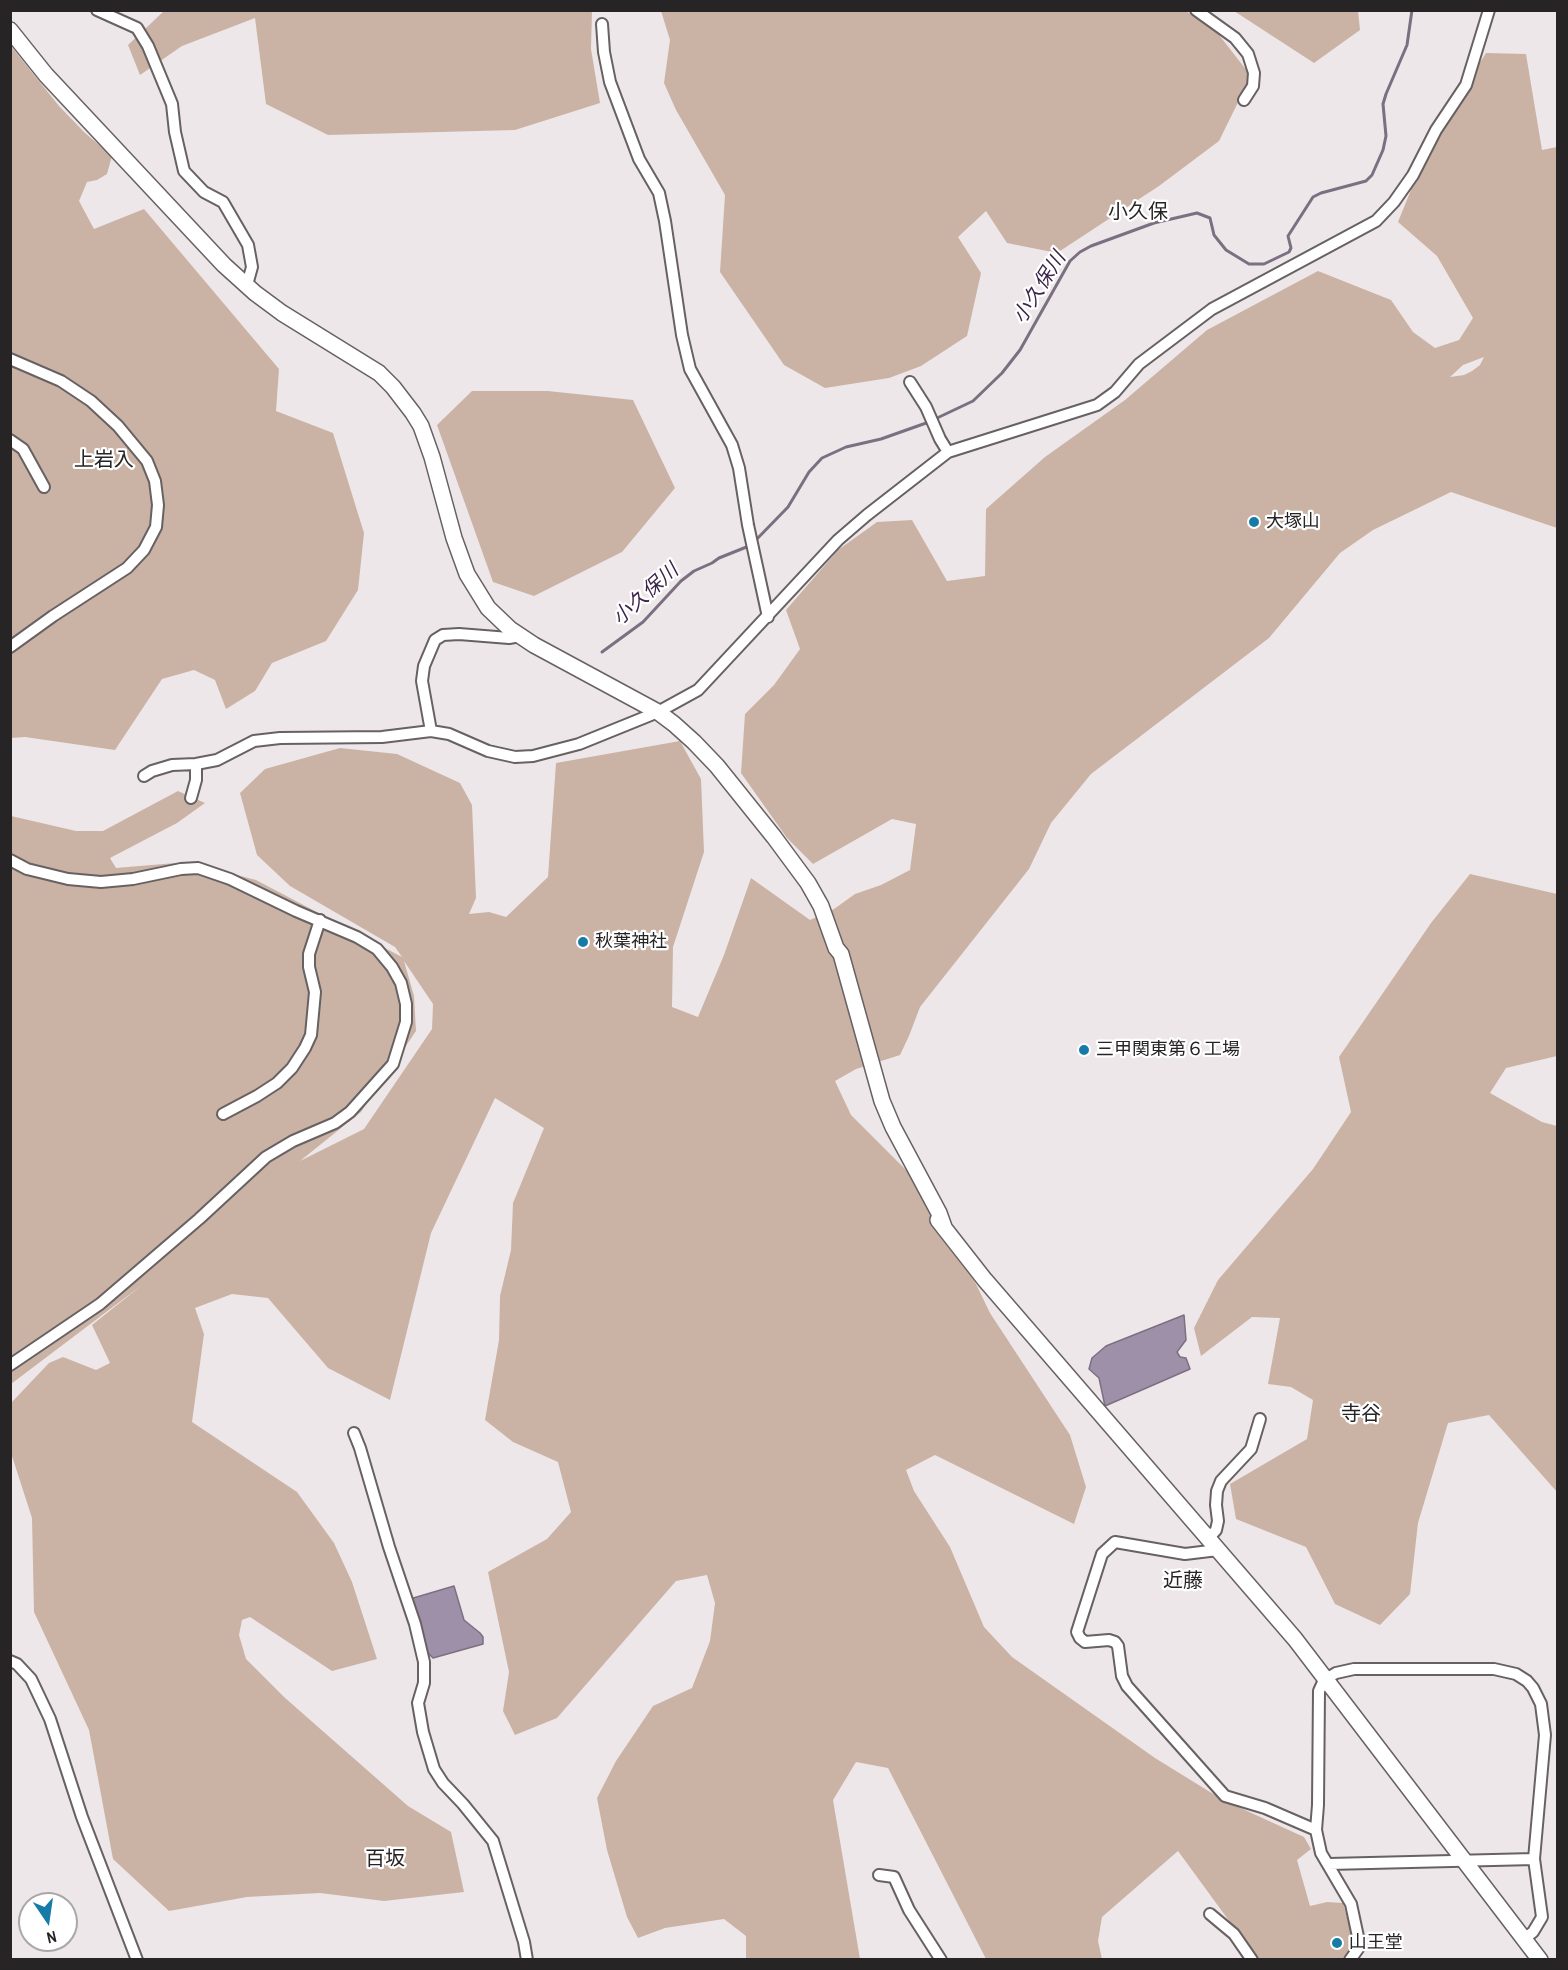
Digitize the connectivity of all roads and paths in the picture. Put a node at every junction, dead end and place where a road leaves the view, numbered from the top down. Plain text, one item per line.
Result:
1 (98, 10) edge
2 (1196, 10) edge
3 (1489, 10) edge
4 (602, 24) dead end
5 (10, 30) edge
6 (1244, 100) dead end
7 (247, 285) junction
8 (10, 359) edge
9 (910, 382) dead end
10 (10, 440) edge
11 (948, 452) junction
12 (44, 487) dead end
13 (768, 617) junction
14 (520, 636) junction
15 (10, 647) edge
16 (658, 712) junction
17 (431, 731) junction
18 (196, 764) junction
19 (144, 776) dead end
20 (190, 798) dead end
21 (10, 860) edge
22 (320, 920) junction
23 (223, 1114) dead end
24 (10, 1365) edge
25 (1260, 1419) dead end
26 (354, 1433) dead end
27 (1213, 1545) junction
28 (10, 1661) edge
29 (1324, 1680) junction
30 (1316, 1830) junction
31 (1463, 1859) junction
32 (1534, 1859) junction
33 (1329, 1864) junction
34 (879, 1875) dead end
35 (1210, 1914) dead end
36 (1525, 1938) junction
37 (137, 1959) edge
38 (527, 1959) edge
39 (941, 1959) edge
40 (1252, 1959) edge
41 (1350, 1959) edge
42 (1540, 1959) edge

1 - 7 street
2 - 6 street
3 - 11 street
4 - 13 street
5 - 7 street
7 - 14 street
8 - 15 street
9 - 11 street
10 - 12 street
11 - 13 street
13 - 16 street
14 - 16 street
14 - 17 street
16 - 17 street
16 - 27 street
17 - 18 street
18 - 19 street
18 - 20 street
21 - 22 street
22 - 23 street
22 - 24 street
25 - 27 street
26 - 38 street
27 - 29 street
27 - 30 street
28 - 37 street
29 - 30 street
29 - 31 street
29 - 32 street
30 - 33 street
31 - 32 street
31 - 33 street
31 - 36 street
32 - 36 street
33 - 41 street
34 - 39 street
35 - 40 street
36 - 42 street

